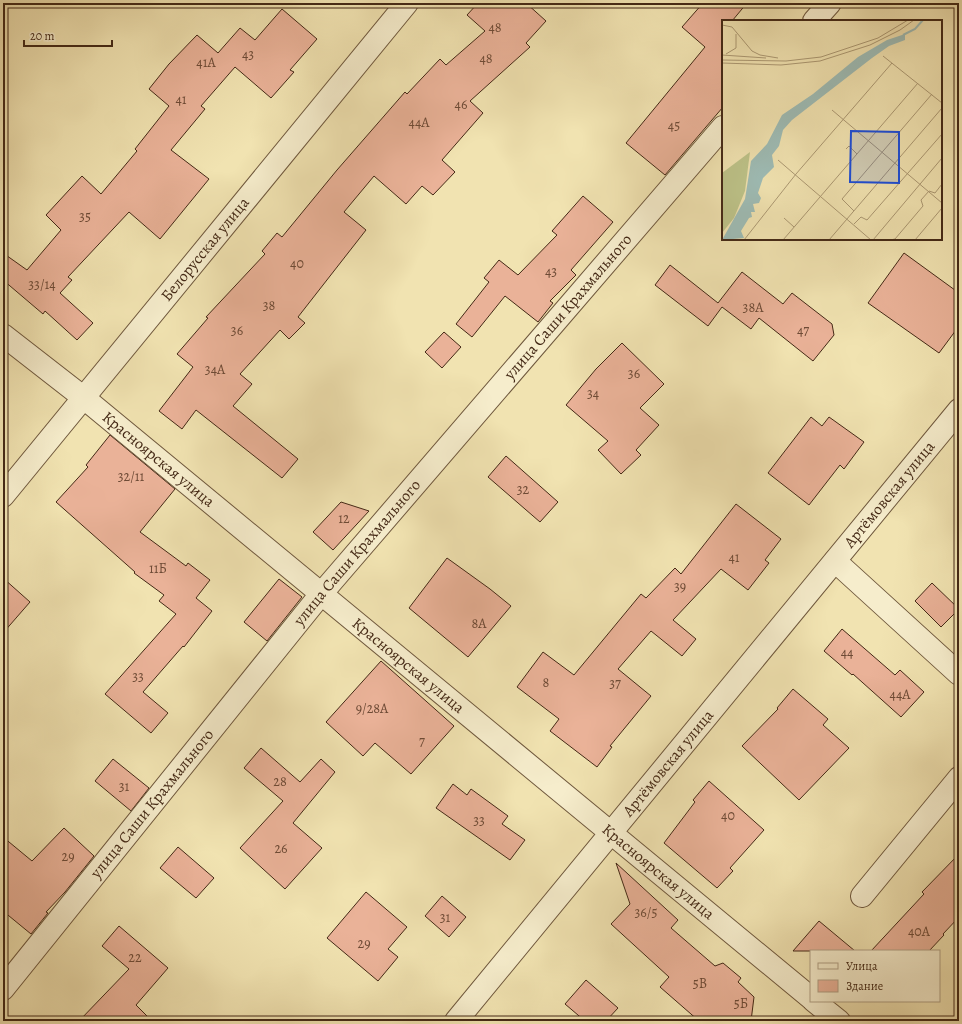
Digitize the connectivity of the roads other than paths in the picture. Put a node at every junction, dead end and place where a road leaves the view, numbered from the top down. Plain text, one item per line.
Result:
1 (407, 3) edge
2 (830, 3) edge
3 (815, 20) edge
4 (722, 128) edge
5 (3, 336) edge
6 (84, 398) junction
7 (959, 410) edge
8 (3, 496) edge
9 (835, 561) junction
10 (321, 594) junction
11 (959, 674) edge
12 (959, 778) edge
13 (612, 834) junction
14 (862, 896) dead end
15 (3, 989) edge
16 (810, 997) edge
17 (815, 1002) edge
18 (456, 1021) edge
19 (839, 1021) edge

1 - 6 street, Белорусская улица
2 - 3 street
4 - 10 street, улица Саши Крахмального
5 - 6 street, Красноярская улица
6 - 8 street, Белорусская улица
6 - 10 street, Красноярская улица
7 - 9 street, Артёмовская улица
9 - 11 street, Артёмовская улица
9 - 13 street, Артёмовская улица
10 - 13 street, Красноярская улица
10 - 15 street, улица Саши Крахмального
12 - 14 street
13 - 16 street, Красноярская улица
13 - 18 street, Артёмовская улица
17 - 19 street

